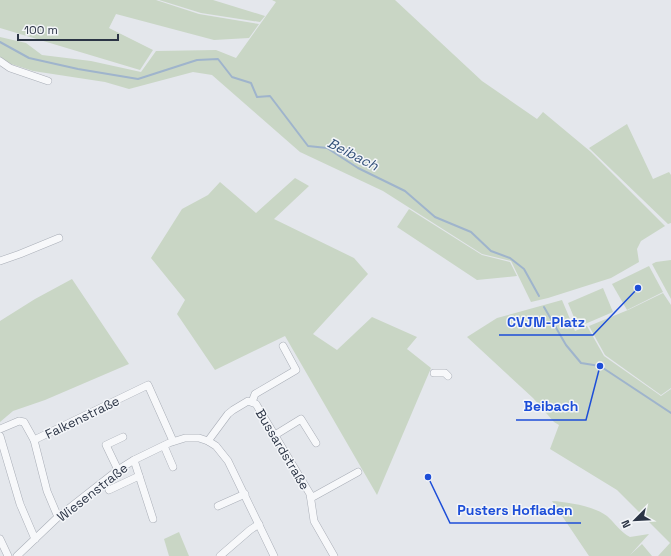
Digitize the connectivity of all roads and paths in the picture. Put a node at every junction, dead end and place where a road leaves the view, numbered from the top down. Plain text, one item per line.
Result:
1 (0, 61) edge
2 (48, 81) dead end
3 (59, 238) dead end
4 (0, 261) edge
5 (283, 346) dead end
6 (434, 373) dead end
7 (448, 376) dead end
8 (252, 402) junction
9 (0, 429) edge
10 (275, 435) junction
11 (0, 436) edge
12 (123, 437) dead end
13 (34, 440) junction
14 (173, 441) junction
15 (208, 441) junction
16 (316, 443) dead end
17 (164, 446) junction
18 (134, 460) junction
19 (173, 467) dead end
20 (118, 470) junction
21 (358, 472) dead end
22 (139, 476) junction
23 (109, 490) dead end
24 (245, 494) junction
25 (311, 498) junction
26 (218, 506) dead end
27 (58, 518) junction
28 (153, 519) dead end
29 (259, 524) junction
30 (0, 539) edge
31 (35, 539) junction
32 (8, 556) edge
33 (17, 556) edge
34 (220, 556) edge
35 (274, 556) edge
36 (334, 556) edge

1 - 2 street
3 - 4 street
5 - 8 street, Bussardstraße
6 - 7 street
8 - 10 street, Bussardstraße
8 - 15 street, Bussardstraße
9 - 13 street
10 - 16 street
10 - 25 street, Bussardstraße
11 - 31 street
12 - 20 street
13 - 14 street, Falkenstraße
13 - 27 street, Falkenstraße
14 - 15 street, Wiesenstraße
14 - 17 street, Wiesenstraße
15 - 24 street
17 - 18 street, Wiesenstraße
17 - 19 street
18 - 20 street, Wiesenstraße
18 - 22 street
20 - 27 street, Wiesenstraße
21 - 25 street, Bussardstraße
22 - 23 street
22 - 28 street
24 - 26 street
24 - 29 street
25 - 36 street, Bussardstraße
27 - 31 street, Wiesenstraße
29 - 34 street
29 - 35 street
30 - 32 street
31 - 33 street, Wiesenstraße

